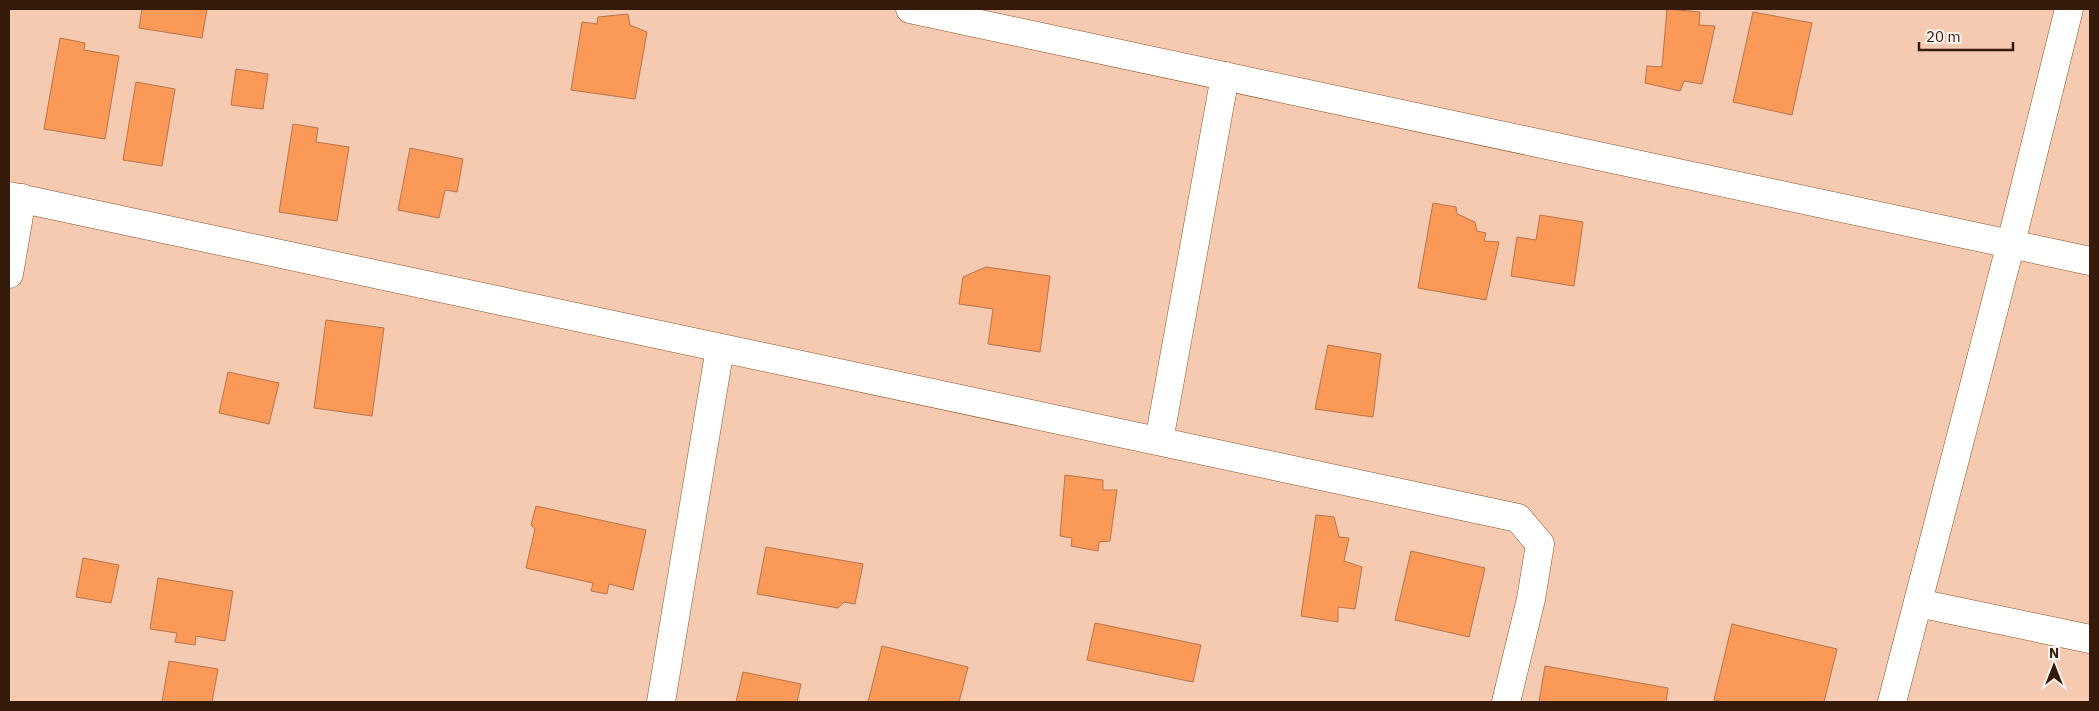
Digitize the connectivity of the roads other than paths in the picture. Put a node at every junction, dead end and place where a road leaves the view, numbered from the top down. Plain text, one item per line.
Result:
1 (910, 9) edge
2 (2069, 9) edge
3 (1225, 76) junction
4 (15, 197) edge
5 (2011, 243) junction
6 (2090, 261) edge
7 (9, 274) edge
8 (720, 348) junction
9 (1159, 442) junction
10 (1918, 603) junction
11 (2090, 639) edge
12 (661, 702) edge
13 (1506, 702) edge
14 (1892, 702) edge

1 - 3 street
2 - 5 street
3 - 5 street
3 - 9 street
4 - 7 street
4 - 8 street
5 - 6 street
5 - 10 street
8 - 9 street
8 - 12 street
9 - 13 street
10 - 11 street
10 - 14 street

